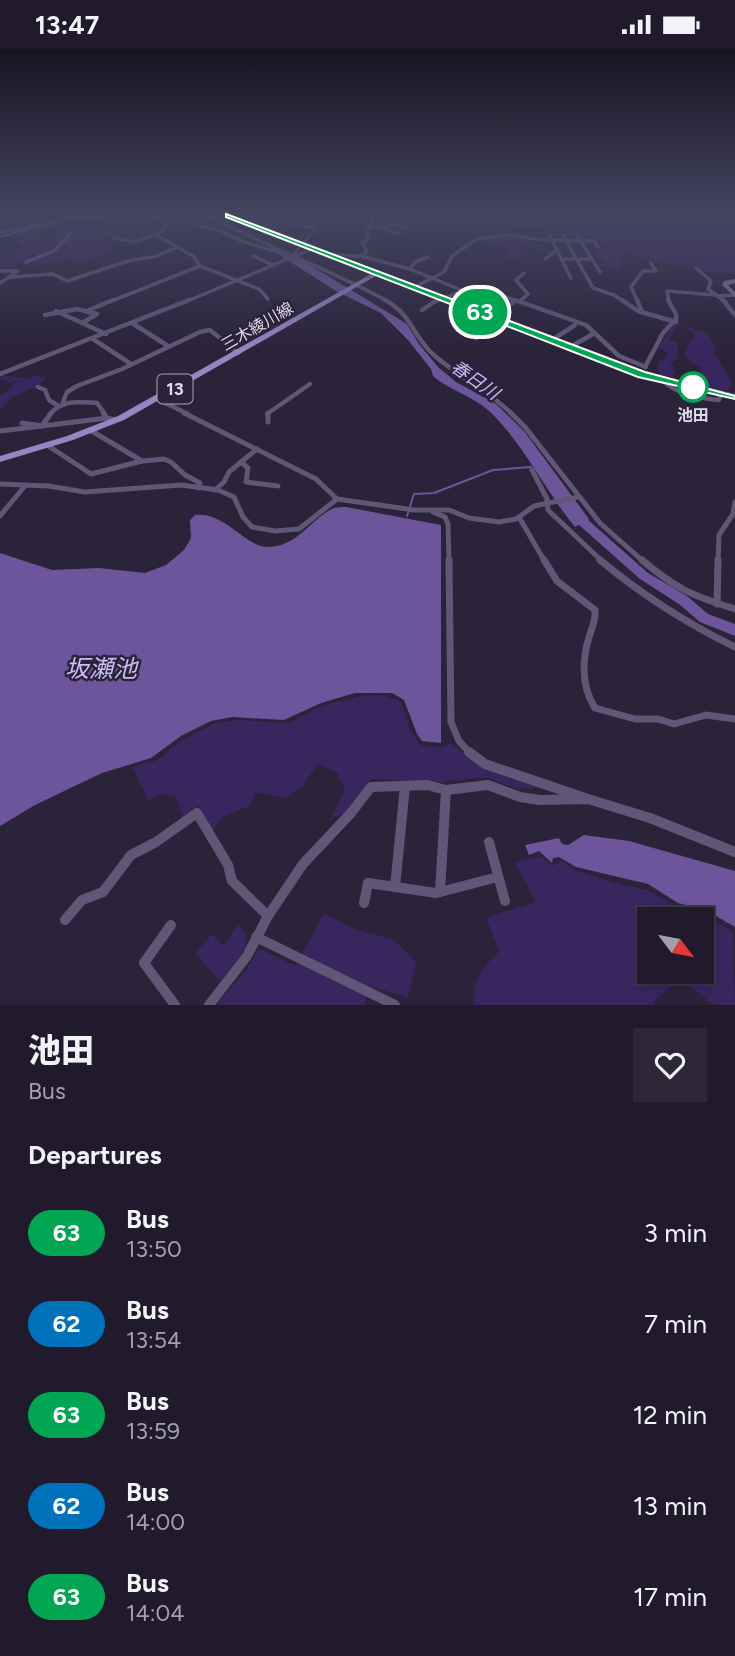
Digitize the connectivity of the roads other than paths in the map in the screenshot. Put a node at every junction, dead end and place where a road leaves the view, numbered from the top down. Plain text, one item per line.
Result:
1 (561, 259) edge
2 (576, 259) edge
3 (592, 259) edge
4 (137, 260) edge
5 (196, 260) edge
6 (261, 260) edge
7 (290, 260) edge
8 (303, 260) edge
9 (345, 260) edge
10 (375, 260) edge
11 (421, 260) edge
12 (451, 260) edge
13 (651, 263) dead end
14 (200, 265) junction
15 (272, 265) junction
16 (696, 268) dead end
17 (410, 269) junction
18 (0, 271) edge
19 (378, 272) junction
20 (600, 272) dead end
21 (524, 273) dead end
22 (11, 277) junction
23 (432, 278) junction
24 (571, 278) dead end
25 (238, 279) junction
26 (735, 281) edge
27 (0, 283) edge
28 (354, 286) junction
29 (415, 287) junction
30 (461, 290) junction
31 (717, 295) junction
32 (735, 295) edge
33 (442, 297) junction
34 (268, 299) dead end
35 (517, 302) junction
36 (89, 310) junction
37 (422, 310) dead end
38 (56, 311) junction
39 (642, 312) junction
40 (45, 315) dead end
41 (735, 315) edge
42 (492, 317) junction
43 (673, 321) junction
44 (82, 323) junction
45 (132, 323) junction
46 (575, 325) dead end
47 (595, 333) junction
48 (106, 334) junction
49 (476, 338) dead end
50 (93, 339) junction
51 (552, 340) junction
52 (168, 346) junction
53 (570, 347) junction
54 (238, 353) junction
55 (131, 364) junction
56 (646, 367) junction
57 (0, 374) edge
58 (642, 375) junction
59 (310, 384) dead end
60 (38, 387) dead end
61 (735, 396) edge
62 (158, 399) junction
63 (60, 404) junction
64 (111, 419) junction
65 (268, 422) dead end
66 (22, 423) dead end
67 (42, 426) junction
68 (90, 430) junction
69 (0, 431) edge
70 (47, 445) junction
71 (257, 449) junction
72 (0, 459) edge
73 (142, 461) junction
74 (241, 462) junction
75 (532, 470) dead end
76 (0, 484) edge
77 (278, 486) dead end
78 (24, 487) junction
79 (198, 488) junction
80 (215, 489) junction
81 (577, 497) junction
82 (337, 499) junction
83 (735, 502) edge
84 (548, 504) junction
85 (424, 510) junction
86 (0, 516) edge
87 (519, 517) junction
88 (717, 604) junction
89 (735, 609) edge
90 (735, 647) edge
91 (735, 719) edge
92 (405, 786) junction
93 (446, 790) junction
94 (588, 799) junction
95 (489, 842) dead end
96 (735, 852) edge
97 (498, 877) junction
98 (394, 887) junction
99 (440, 893) junction
100 (505, 901) dead end
101 (364, 903) dead end
102 (268, 916) junction
103 (65, 920) dead end
104 (171, 925) dead end
105 (257, 937) junction
106 (175, 1005) edge
107 (209, 1005) edge
108 (395, 1005) edge

1 - 24 street
2 - 39 street
3 - 20 street
4 - 22 street
5 - 14 street
6 - 15 street
7 - 15 street
8 - 28 street
9 - 19 main road
10 - 17 street
11 - 17 street
12 - 23 street
13 - 39 street
14 - 25 street
14 - 36 street
15 - 25 street
16 - 31 street
17 - 23 street
18 - 22 street
19 - 28 main road, 三木綾川線 / 13
19 - 29 main road
21 - 35 street
22 - 27 street
23 - 29 street
23 - 30 street
25 - 34 street
25 - 45 street
26 - 32 main road
28 - 54 main road, 三木綾川線 / 13
28 - 81 street
29 - 33 main road
30 - 33 street
30 - 35 street
31 - 32 street
31 - 41 street
31 - 43 street
33 - 37 street
33 - 42 main road
35 - 42 street
35 - 47 street
36 - 38 street
36 - 44 street
38 - 40 street
38 - 44 street
39 - 43 street
42 - 49 street
42 - 51 main road
43 - 56 street
44 - 48 street
45 - 48 street
45 - 52 street
46 - 51 street
47 - 53 street
47 - 56 street
48 - 50 street
50 - 55 street
50 - 57 street
51 - 53 main road
52 - 54 street
52 - 55 street
53 - 58 main road
54 - 62 main road, 三木綾川線 / 13
55 - 63 street
56 - 58 street
58 - 61 main road
59 - 65 street
60 - 63 street
62 - 64 main road, 三木綾川線 / 13
62 - 71 street
63 - 64 street
63 - 67 street
64 - 67 street
64 - 68 main road, 三木綾川線 / 13
66 - 67 street
67 - 69 street
68 - 70 main road, 三木綾川線 / 13
68 - 73 street
70 - 72 main road, 三木綾川線 / 13
70 - 73 street
71 - 74 street
71 - 82 street
73 - 79 street
74 - 77 street
74 - 80 street
75 - 84 street
76 - 78 street
78 - 79 street
78 - 86 street
79 - 80 street
80 - 82 street
81 - 84 street
81 - 88 street
82 - 85 street
83 - 88 street
84 - 87 street
84 - 90 street
85 - 87 street
85 - 94 street
87 - 91 street
88 - 89 street
92 - 93 street
92 - 98 street
92 - 102 street
93 - 94 street
93 - 99 street
94 - 96 street
95 - 97 street
97 - 99 street
97 - 100 street
98 - 99 street
98 - 101 street
102 - 103 street
102 - 105 street
104 - 106 street
105 - 107 street
105 - 108 street

